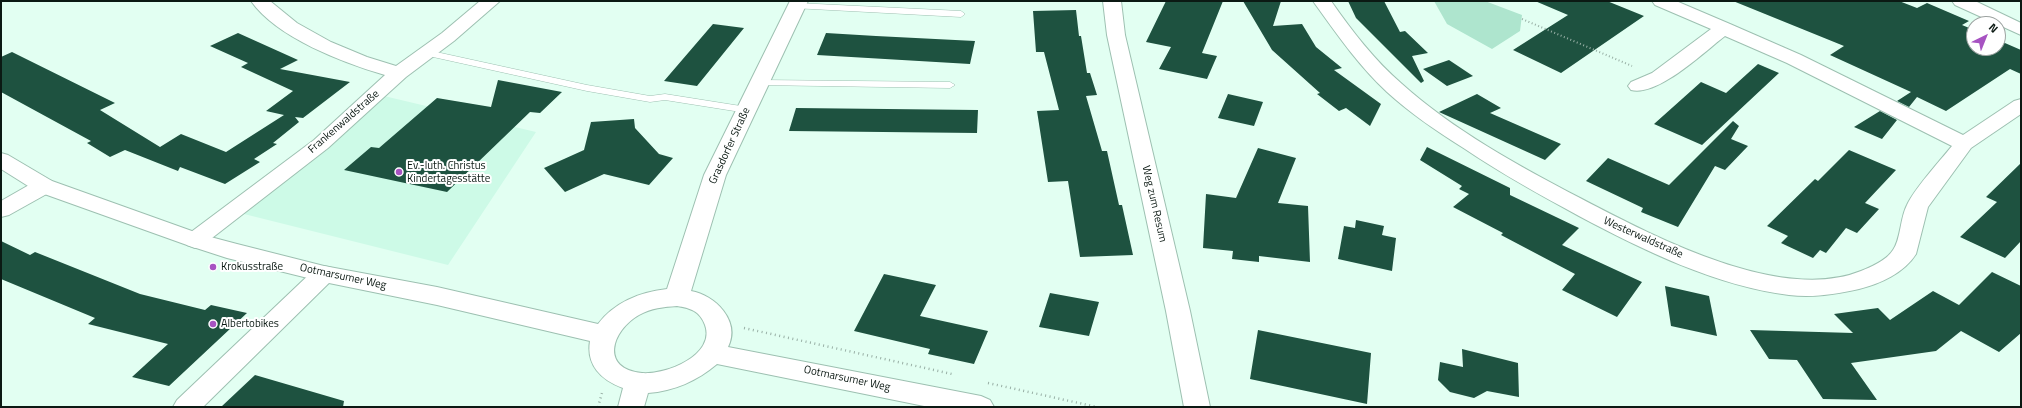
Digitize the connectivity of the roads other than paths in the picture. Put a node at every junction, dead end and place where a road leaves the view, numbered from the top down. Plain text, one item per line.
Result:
1 (260, 1) edge
2 (491, 1) edge
3 (1112, 1) edge
4 (1322, 1) edge
5 (1661, 1) edge
6 (1961, 1) edge
7 (798, 4) edge
8 (961, 14) dead end
9 (1724, 28) junction
10 (2021, 30) edge
11 (426, 53) junction
12 (399, 73) junction
13 (760, 83) junction
14 (950, 85) dead end
15 (1638, 86) dead end
16 (2021, 105) edge
17 (747, 110) junction
18 (1964, 144) junction
19 (1, 160) edge
20 (44, 186) junction
21 (1, 210) edge
22 (195, 240) junction
23 (324, 274) junction
24 (678, 297) junction
25 (604, 335) junction
26 (721, 354) junction
27 (634, 396) edge
28 (186, 407) edge
29 (981, 407) edge
30 (1197, 407) edge

1 - 12 street
2 - 11 street, Frankenwaldstraße
3 - 30 street, Weg zum Resum
4 - 18 street, Westerwaldstraße
5 - 9 street
6 - 10 street
7 - 8 lane
7 - 13 street, Grasdorfer Straße
9 - 15 street
9 - 18 street
11 - 12 street, Frankenwaldstraße
11 - 17 lane
12 - 22 street, Frankenwaldstraße
13 - 14 lane
13 - 17 street, Grasdorfer Straße
16 - 18 street, Westerwaldstraße
17 - 24 street, Grasdorfer Straße
19 - 20 street, Ootmarsumer Weg
20 - 21 street
20 - 22 street, Ootmarsumer Weg
22 - 23 street, Ootmarsumer Weg
23 - 25 street, Ootmarsumer Weg
23 - 28 street
24 - 25 street
24 - 26 street
25 - 27 street
26 - 27 street
26 - 29 street, Ootmarsumer Weg

